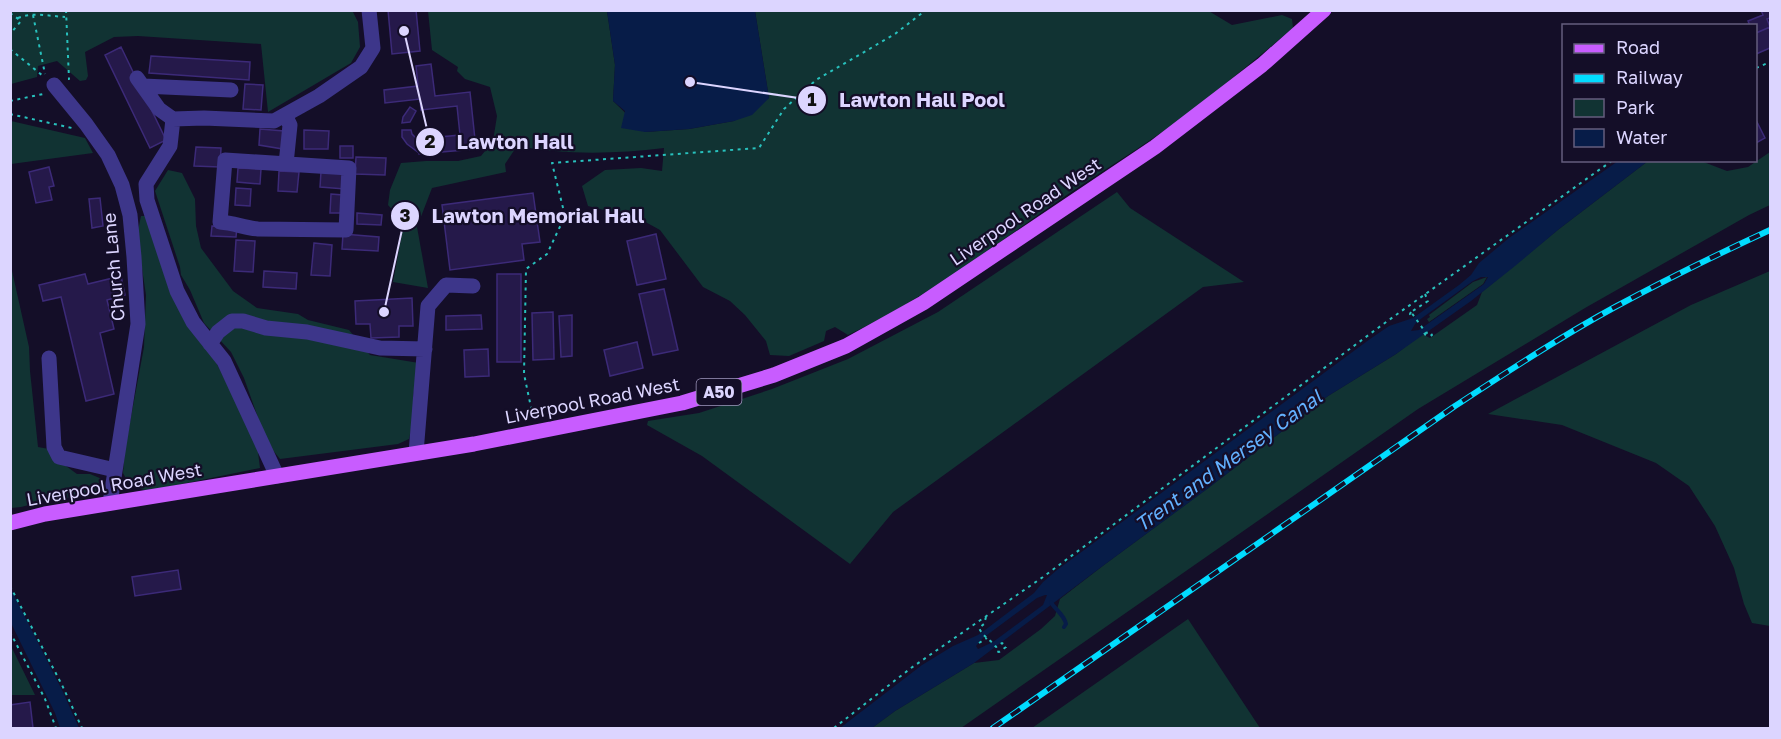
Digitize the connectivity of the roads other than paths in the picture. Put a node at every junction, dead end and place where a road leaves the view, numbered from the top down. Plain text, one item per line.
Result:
1 (369, 10) edge
2 (1324, 10) edge
3 (54, 85) road end
4 (231, 90) dead end
5 (285, 115) junction
6 (173, 119) junction
7 (286, 164) junction
8 (147, 200) junction
9 (130, 214) junction
10 (473, 286) dead end
11 (210, 344) junction
12 (425, 349) junction
13 (49, 357) dead end
14 (416, 453) junction
15 (115, 470) junction
16 (277, 476) junction
17 (110, 503) junction
18 (10, 524) edge

1 - 5 street
2 - 14 main road, Liverpool Road West / A50
3 - 9 street, Church Lane
4 - 6 street
5 - 6 street
5 - 7 street
6 - 8 street
7 - 7 street
8 - 9 street
8 - 11 street
9 - 15 street, Church Lane
10 - 12 street
11 - 12 street
11 - 16 street
12 - 14 street
13 - 15 street
14 - 16 main road, Liverpool Road West / A50
15 - 17 street, Church Lane
16 - 17 main road, Liverpool Road West / A50
17 - 18 main road, Liverpool Road West / A50

